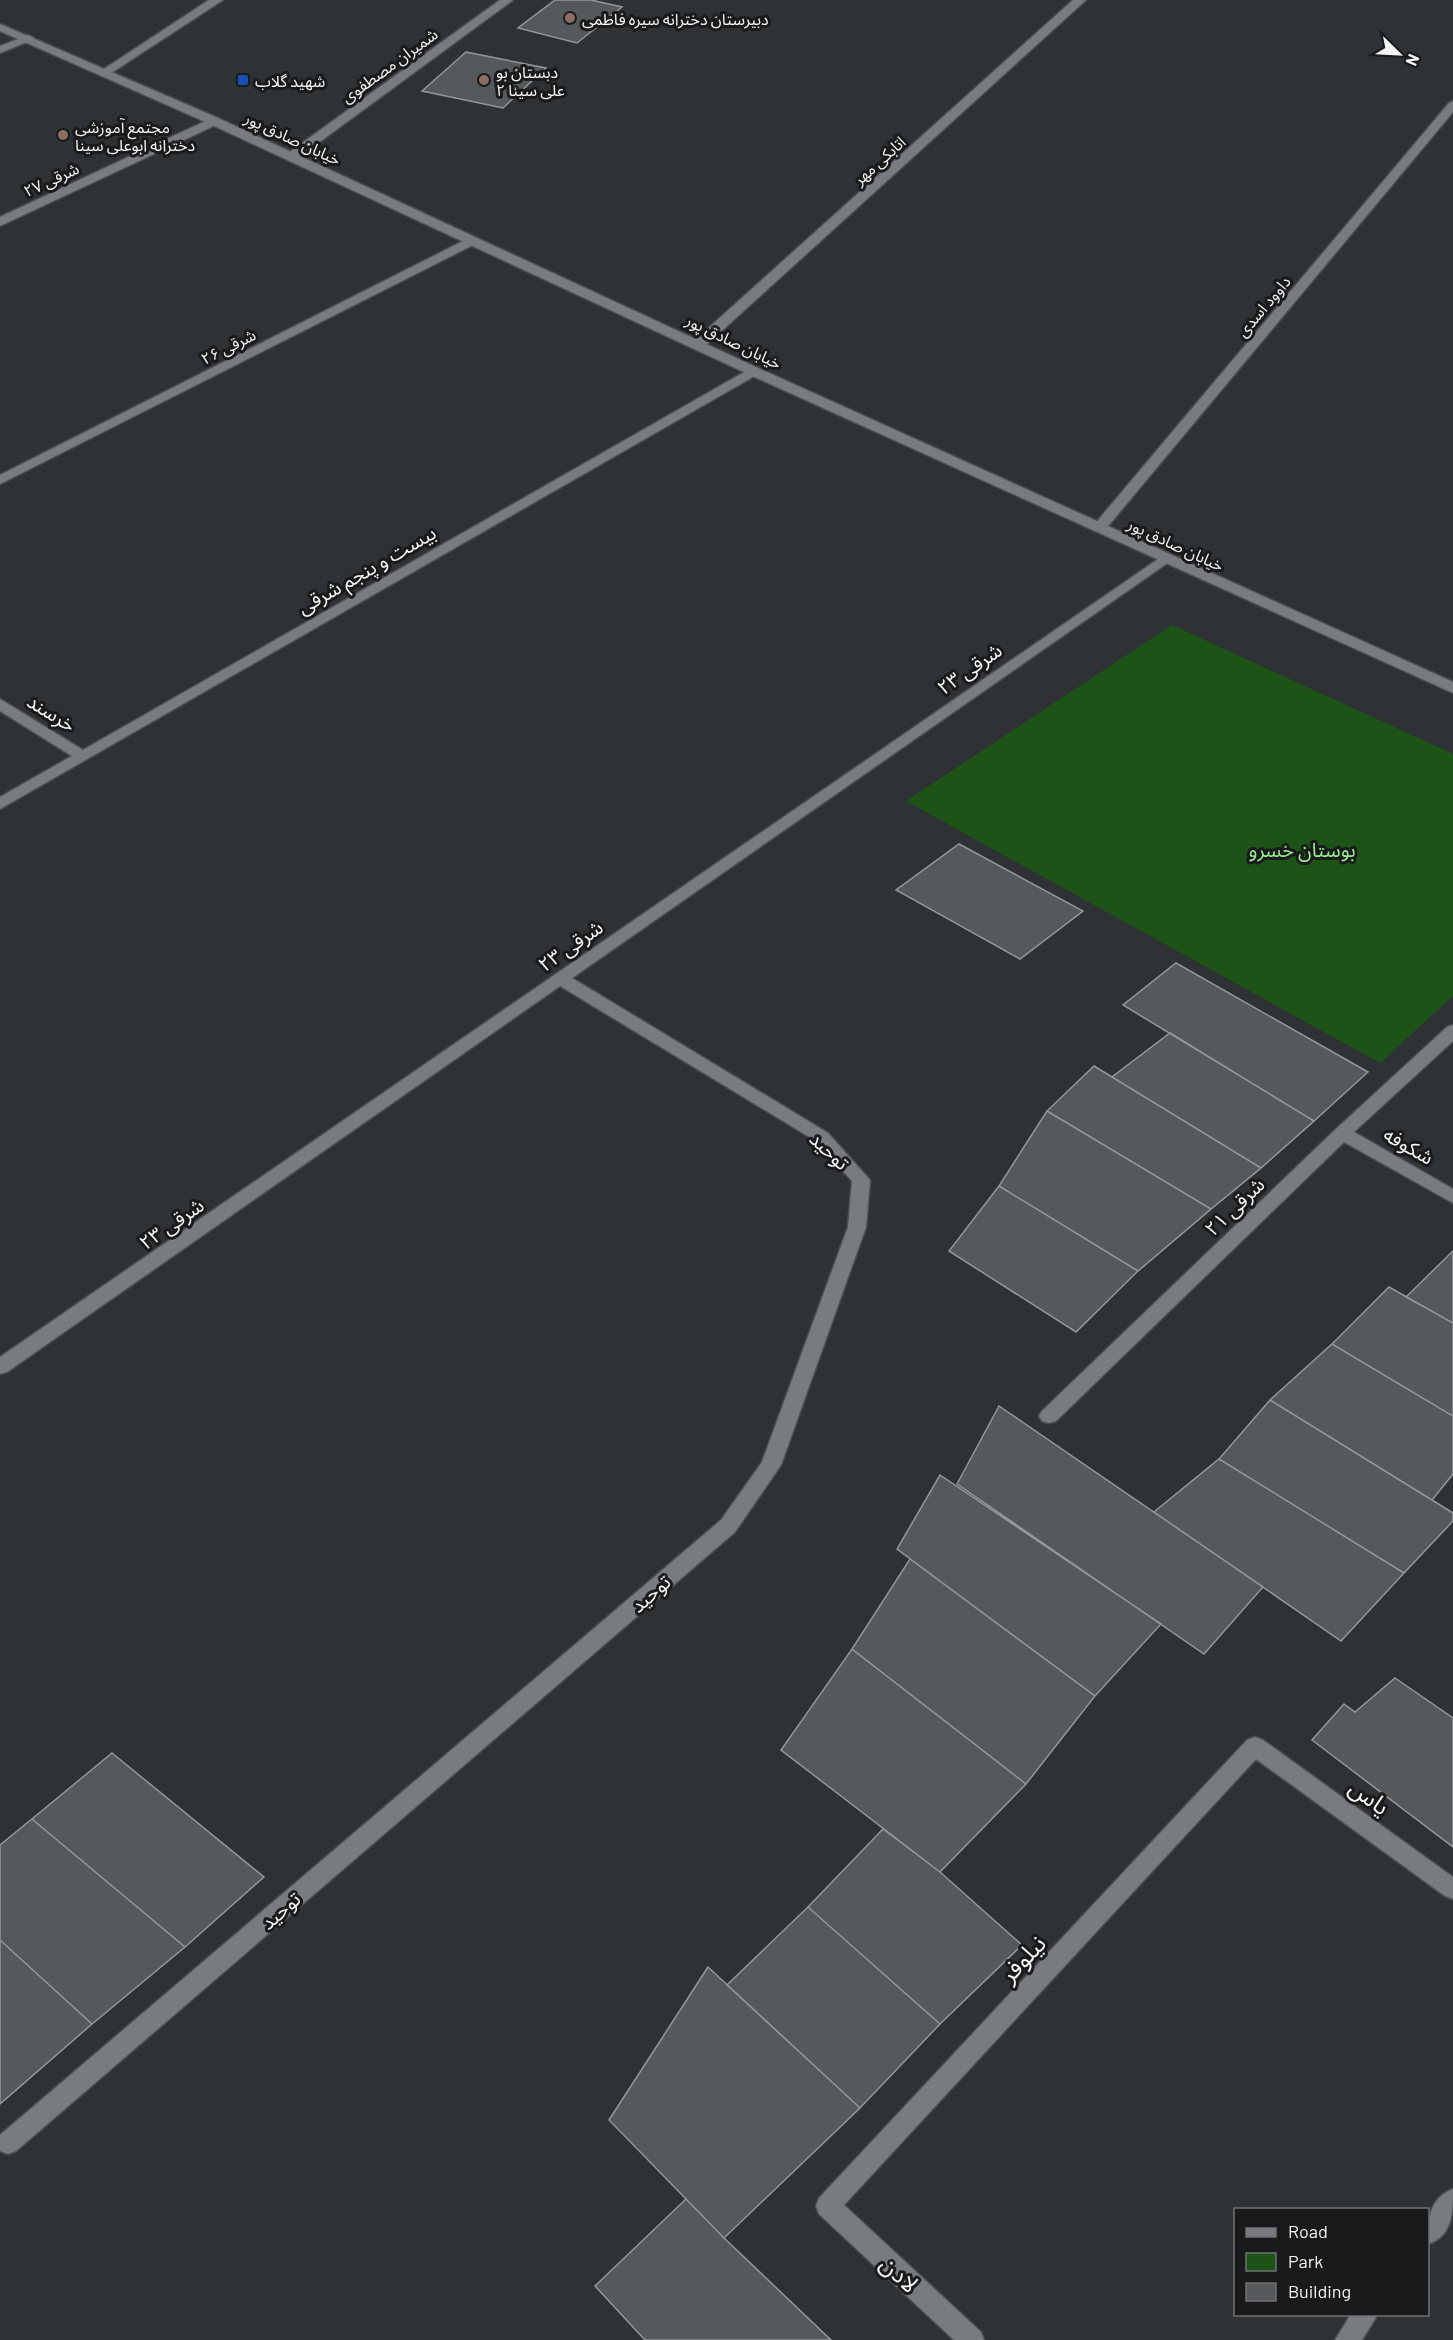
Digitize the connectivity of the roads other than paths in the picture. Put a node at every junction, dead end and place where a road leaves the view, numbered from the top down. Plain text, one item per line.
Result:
1 (217, 0) edge
2 (507, 0) edge
3 (1080, 0) edge
4 (0, 27) edge
5 (28, 38) junction
6 (0, 50) edge
7 (104, 73) junction
8 (1453, 105) edge
9 (214, 121) junction
10 (291, 157) junction
11 (0, 222) edge
12 (471, 241) junction
13 (699, 344) junction
14 (753, 371) junction
15 (0, 480) edge
16 (1099, 528) junction
17 (1164, 559) junction
18 (1453, 688) edge
19 (0, 704) edge
20 (82, 756) junction
21 (0, 804) edge
22 (559, 978) junction
23 (1453, 1031) edge
24 (1342, 1133) junction
25 (1453, 1197) edge
26 (0, 1367) edge
27 (1049, 1416) dead end
28 (1255, 1746) joint
29 (1453, 1889) edge
30 (8, 2143) dead end
31 (1453, 2200) edge
32 (828, 2206) joint
33 (1429, 2232) edge
34 (1365, 2316) edge
35 (972, 2340) edge
36 (1347, 2340) edge

1 - 7 street
2 - 10 street, شمیران مصطفوی
3 - 13 street, اتابکی مهر
4 - 5 street, خیابان صادق پور
5 - 6 street
5 - 7 street, خیابان صادق پور
7 - 9 street, خیابان صادق پور
8 - 16 street, داوود اسدی
9 - 10 street, خیابان صادق پور
9 - 11 street, ۲۷ شرقی
10 - 12 street, خیابان صادق پور
12 - 13 street, خیابان صادق پور
12 - 15 street, ۲۶ شرقی
13 - 14 street, خیابان صادق پور
14 - 16 street, خیابان صادق پور
14 - 20 street, بیست و پنجم شرقی
16 - 17 street, خیابان صادق پور
17 - 18 street, خیابان صادق پور
17 - 22 street, ۲۳ شرقی
19 - 20 street, خرسند
20 - 21 street, بیست و پنجم شرقی
22 - 26 street, ۲۳ شرقی
22 - 30 street, توحید
23 - 24 street, ۲۱ شرقی
24 - 25 street, شکوفه
24 - 27 street, ۲۱ شرقی
28 - 29 street, یاس
28 - 32 street, نیلوفر
31 - 33 street
32 - 35 street, لادن
34 - 36 street

